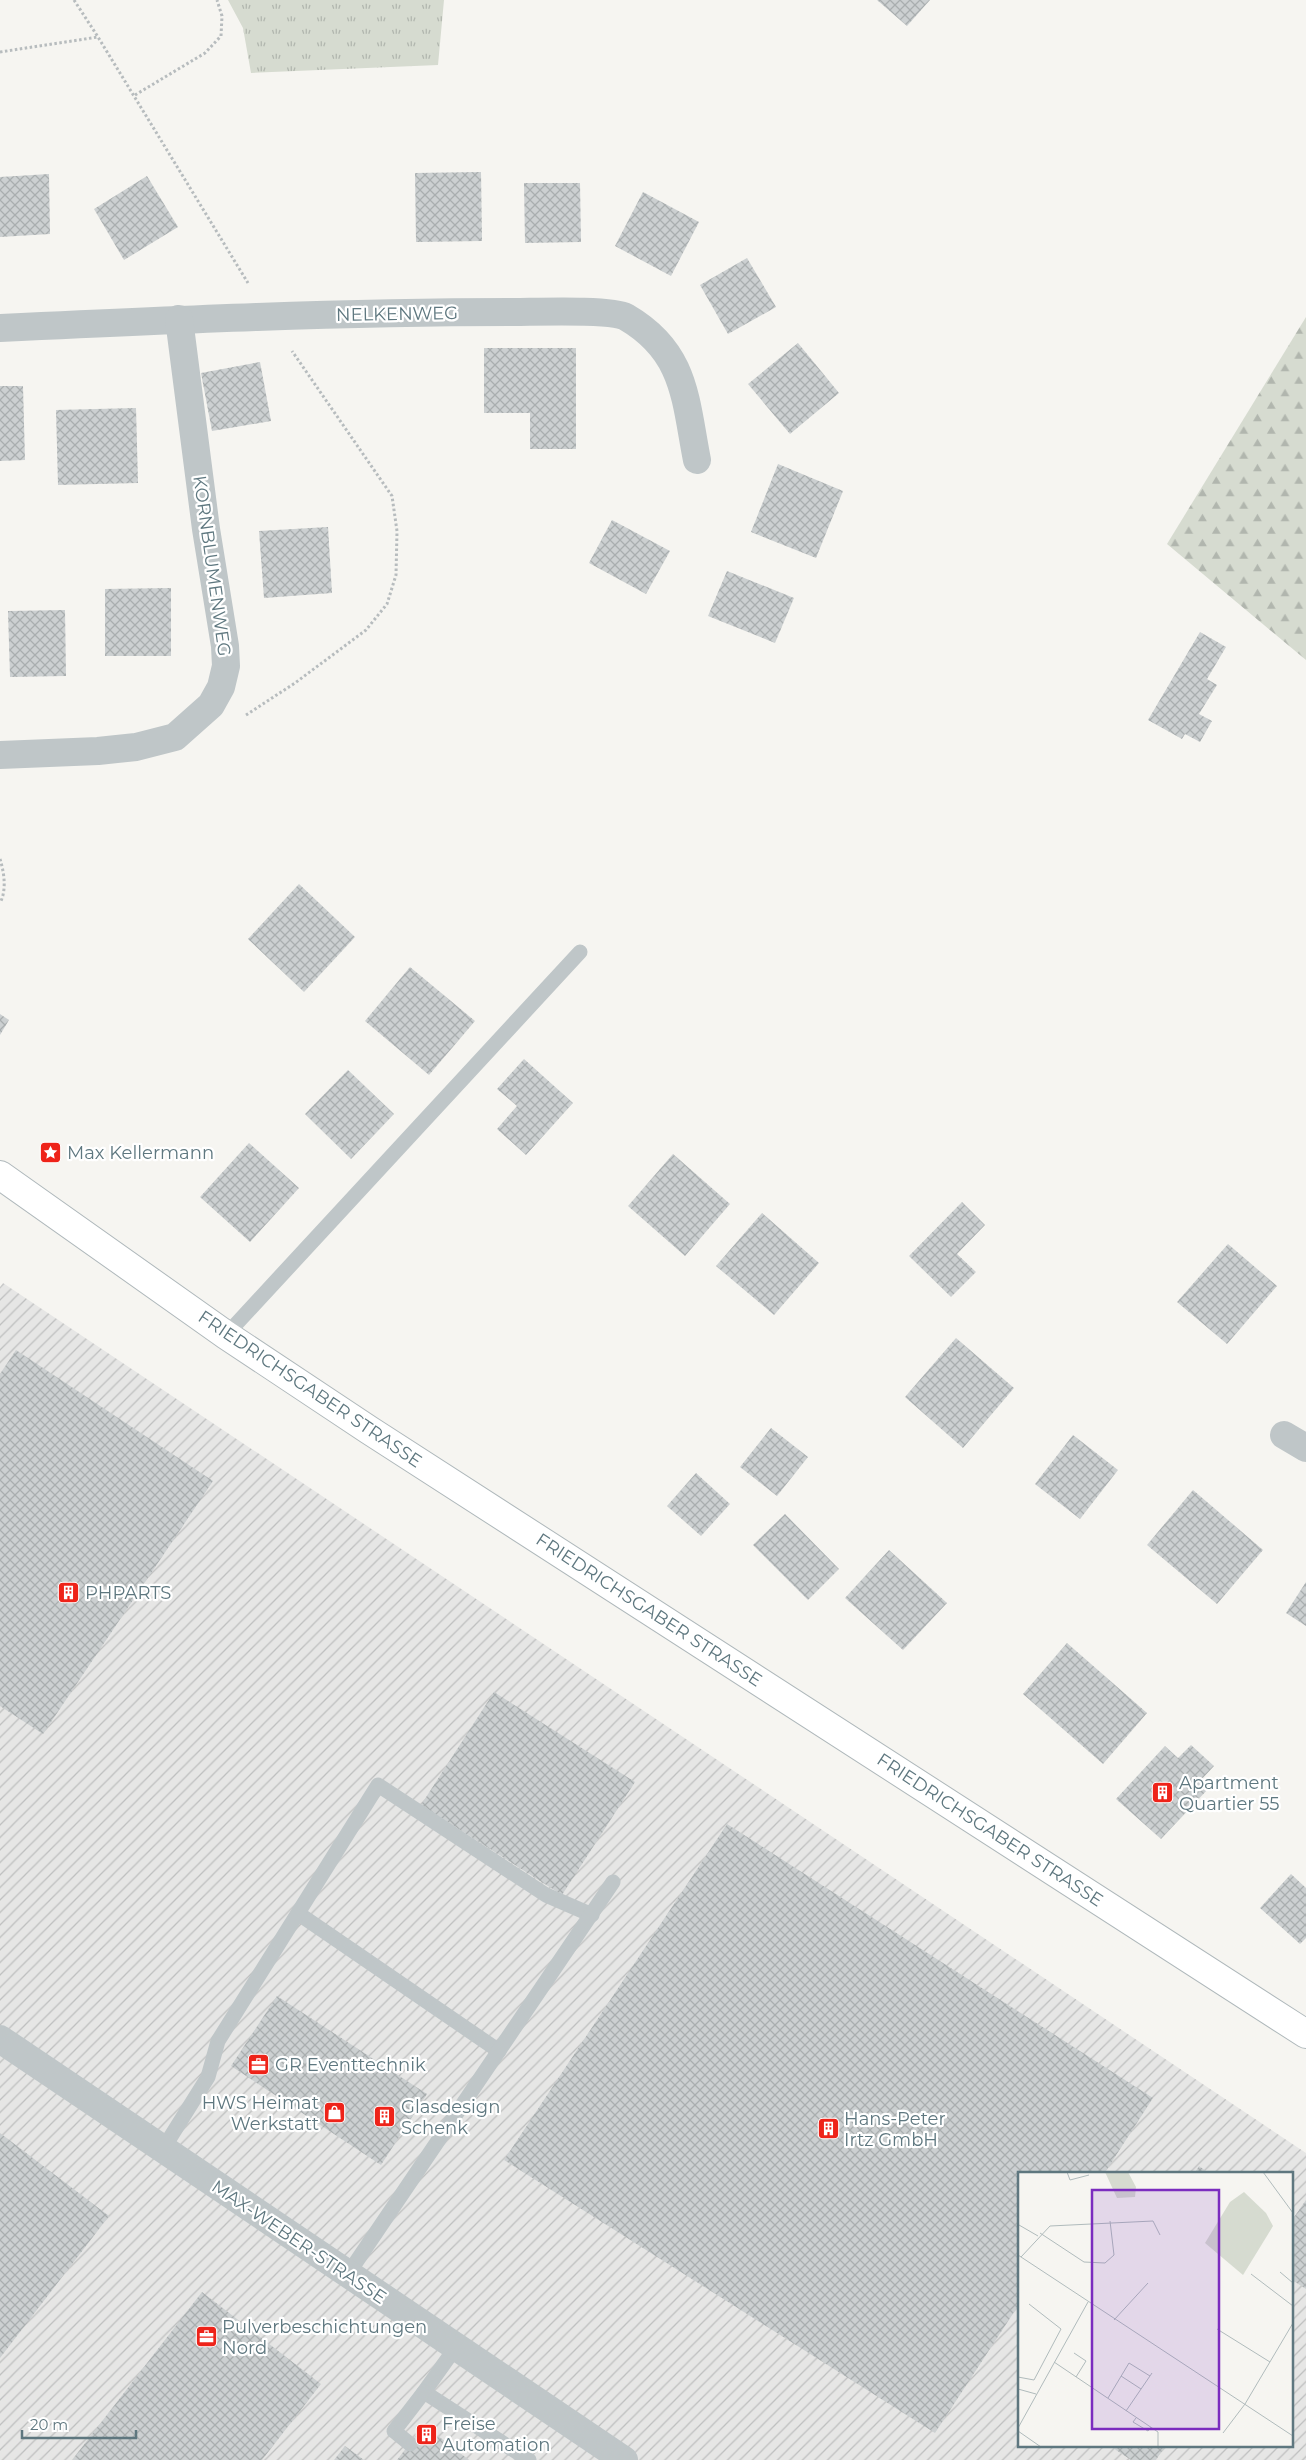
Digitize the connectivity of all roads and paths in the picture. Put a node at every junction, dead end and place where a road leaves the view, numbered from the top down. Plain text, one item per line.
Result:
1 (74, 0) edge
2 (217, 0) edge
3 (98, 37) junction
4 (0, 52) edge
5 (135, 95) junction
6 (269, 317) junction
7 (179, 319) junction
8 (0, 328) edge
9 (697, 460) dead end
10 (244, 716) dead end
11 (0, 755) edge
12 (0, 859) edge
13 (0, 903) edge
14 (580, 952) dead end
15 (0, 1175) edge
16 (226, 1335) junction
17 (613, 1882) dead end
18 (299, 1914) junction
19 (592, 1915) junction
20 (1306, 2034) edge
21 (0, 2039) edge
22 (499, 2051) junction
23 (163, 2150) junction
24 (348, 2274) junction
25 (456, 2347) junction
26 (424, 2392) junction
27 (410, 2444) dead end
28 (609, 2456) edge
29 (529, 2460) edge

1 - 3 path
2 - 5 path
3 - 4 path
3 - 5 path
5 - 6 path
6 - 7 street, NELKENWEG
6 - 9 street, NELKENWEG
6 - 10 path
7 - 8 street, NELKENWEG
7 - 11 street, KORNBLUMENWEG
12 - 13 path
14 - 16 lane
15 - 16 main road, FRIEDRICHSGABER STRASSE
16 - 20 main road, FRIEDRICHSGABER STRASSE
17 - 19 lane
18 - 19 lane
18 - 22 lane
18 - 23 lane
19 - 22 lane
21 - 23 street, MAX-WEBER-STRASSE
22 - 24 lane
23 - 24 street, MAX-WEBER-STRASSE
24 - 25 street, MAX-WEBER-STRASSE
25 - 26 lane
25 - 28 street, MAX-WEBER-STRASSE
26 - 27 lane
26 - 29 lane

